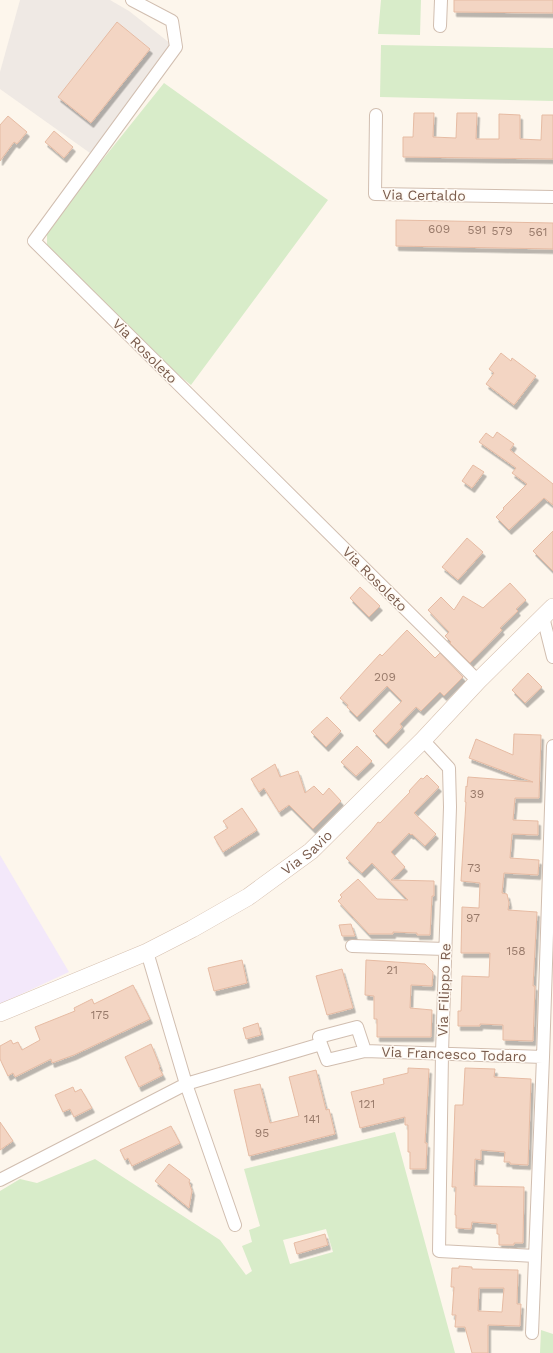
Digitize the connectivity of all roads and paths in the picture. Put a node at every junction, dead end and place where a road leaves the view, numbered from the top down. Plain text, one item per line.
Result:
1 (132, 0) edge
2 (441, 0) edge
3 (440, 26) dead end
4 (376, 115) dead end
5 (553, 197) edge
6 (548, 612) edge
7 (553, 657) edge
8 (478, 681) junction
9 (423, 740) junction
10 (553, 746) edge
11 (352, 946) dead end
12 (445, 949) junction
13 (147, 952) junction
14 (0, 1013) edge
15 (321, 1044) junction
16 (365, 1051) junction
17 (442, 1053) junction
18 (543, 1057) junction
19 (186, 1084) junction
20 (0, 1180) edge
21 (234, 1225) dead end
22 (535, 1256) junction
23 (532, 1333) dead end

1 - 8 street, Via Rosoleto
2 - 3 street
4 - 5 street, Via Certaldo
6 - 7 street
6 - 8 street, Via Savio
8 - 9 street, Via Savio
9 - 12 street, Via Filippo Re
9 - 13 street, Via Savio
10 - 18 street
11 - 12 street
12 - 17 street, Via Filippo Re
13 - 14 street, Via Savio
13 - 19 street
15 - 16 street, Via Francesco Todaro
15 - 16 street, Via Francesco Todaro
15 - 19 street, Via Francesco Todaro
16 - 17 street, Via Francesco Todaro
17 - 18 street, Via Francesco Todaro
17 - 22 street, Via Filippo Re
18 - 22 street
19 - 20 street, Via Francesco Todaro
19 - 21 street
22 - 23 street

